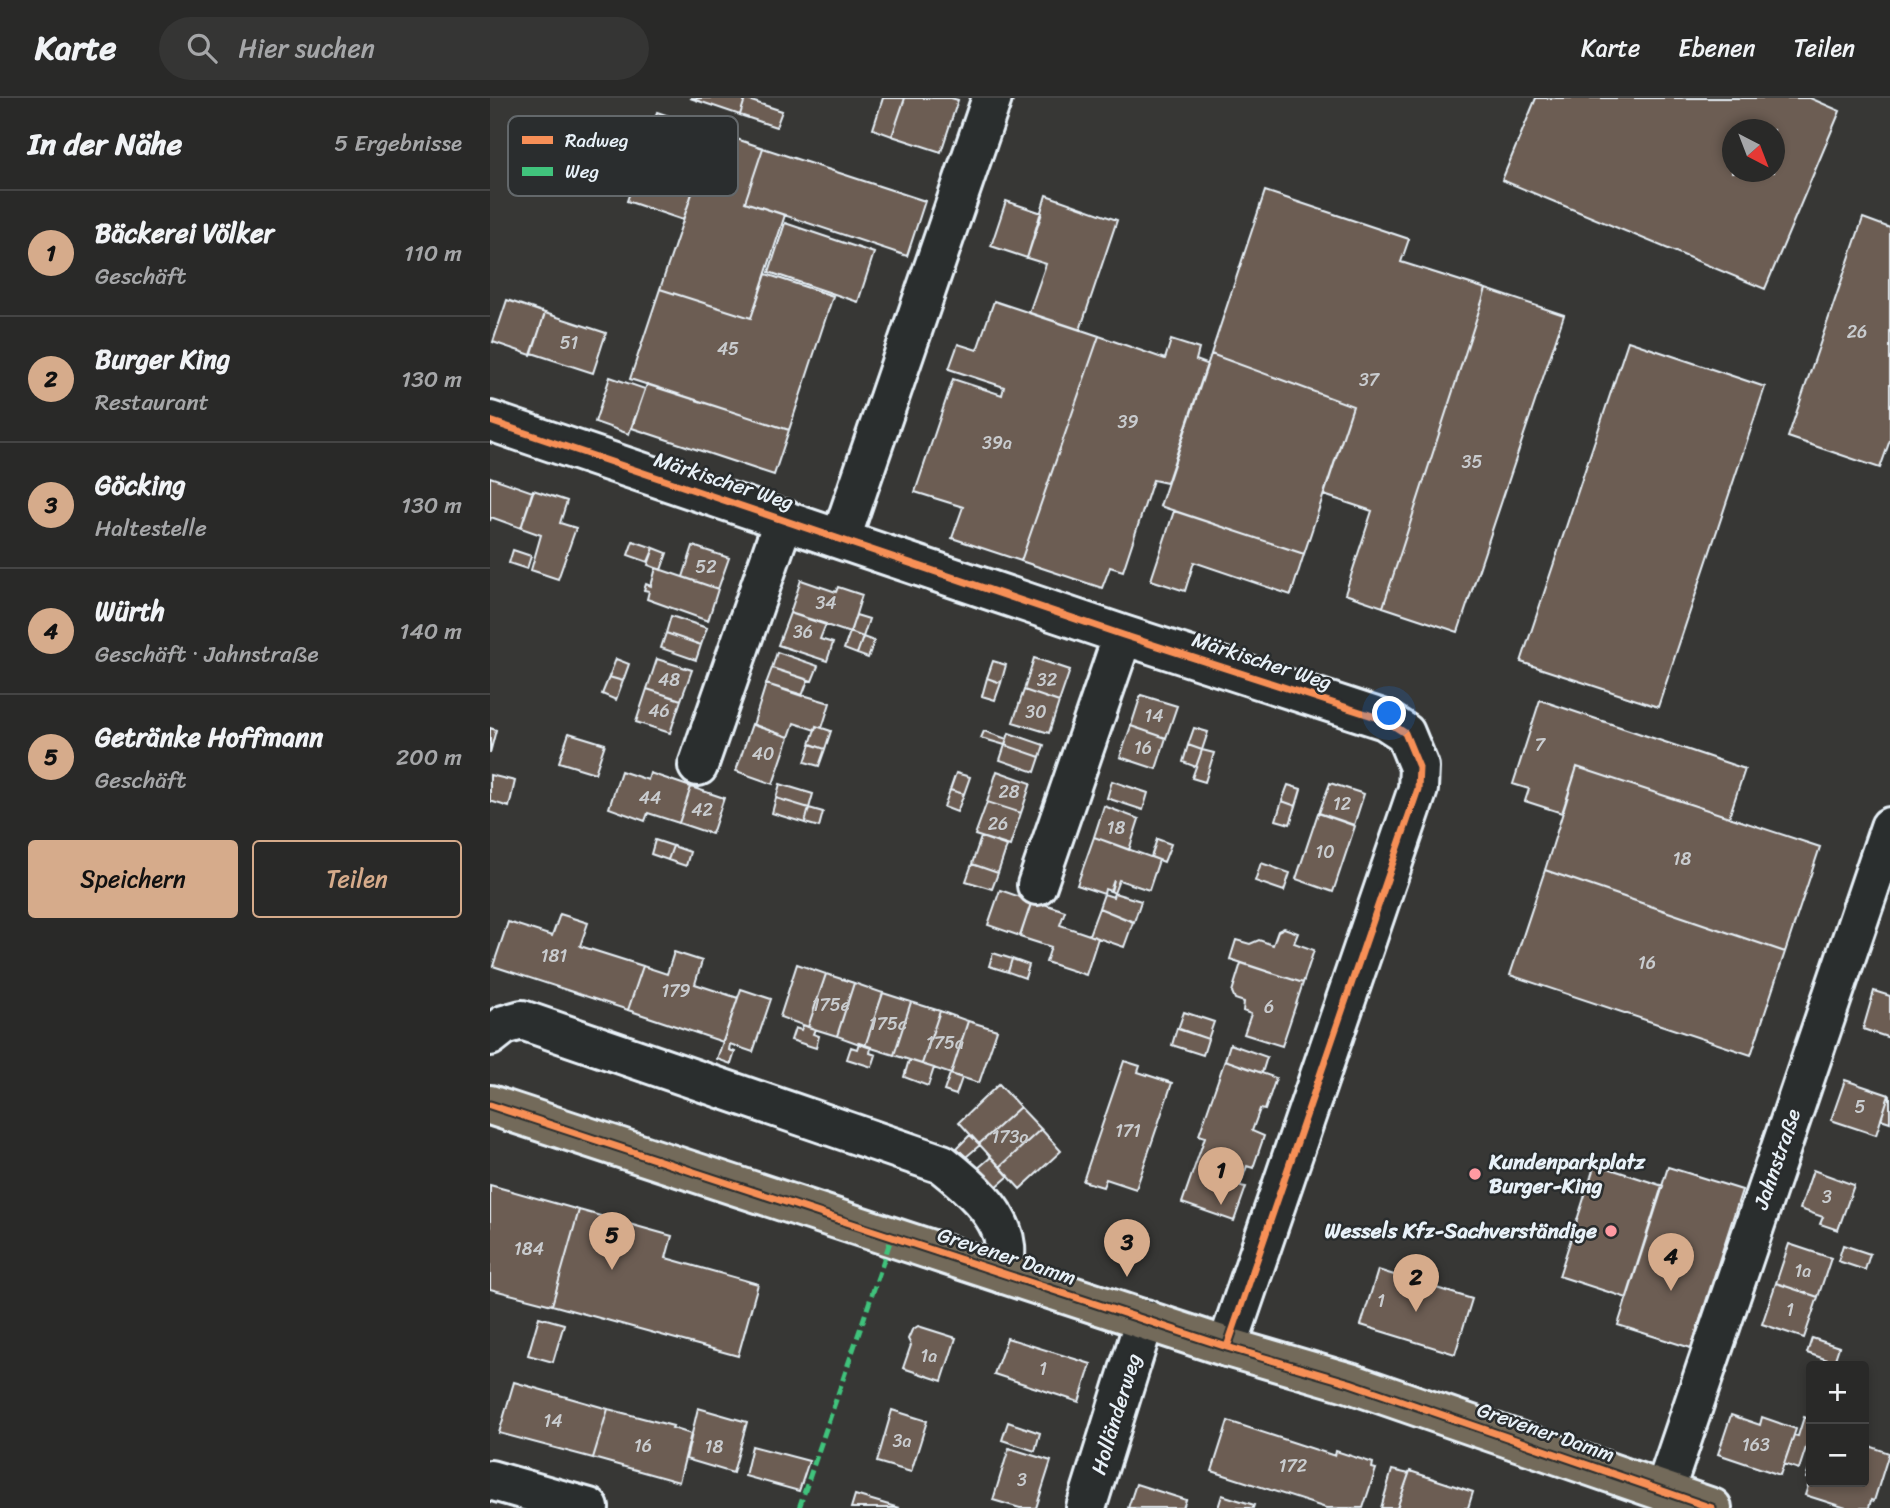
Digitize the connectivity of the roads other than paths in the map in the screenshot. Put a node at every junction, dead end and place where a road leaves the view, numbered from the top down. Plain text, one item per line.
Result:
1 (992, 98) edge
2 (490, 421) edge
3 (784, 519) junction
4 (841, 538) junction
5 (1123, 635) junction
6 (698, 766) dead end
7 (1890, 827) edge
8 (1037, 885) dead end
9 (490, 1036) edge
10 (490, 1105) edge
11 (1004, 1274) junction
12 (1145, 1319) junction
13 (1227, 1347) junction
14 (490, 1480) edge
15 (1691, 1503) edge
16 (589, 1508) edge
17 (1086, 1508) edge

1 - 4 street
2 - 3 street, Märkischer Weg
3 - 4 street, Märkischer Weg
3 - 6 street, Märkischer Weg
4 - 5 street, Märkischer Weg
5 - 8 street
5 - 13 street, Märkischer Weg
7 - 15 street, Jahnstraße
9 - 11 street, Grevener Damm
10 - 11 main road, Grevener Damm
11 - 12 main road, Grevener Damm
12 - 13 main road, Grevener Damm
12 - 17 street, Holländerweg
13 - 15 main road, Grevener Damm
14 - 16 street

